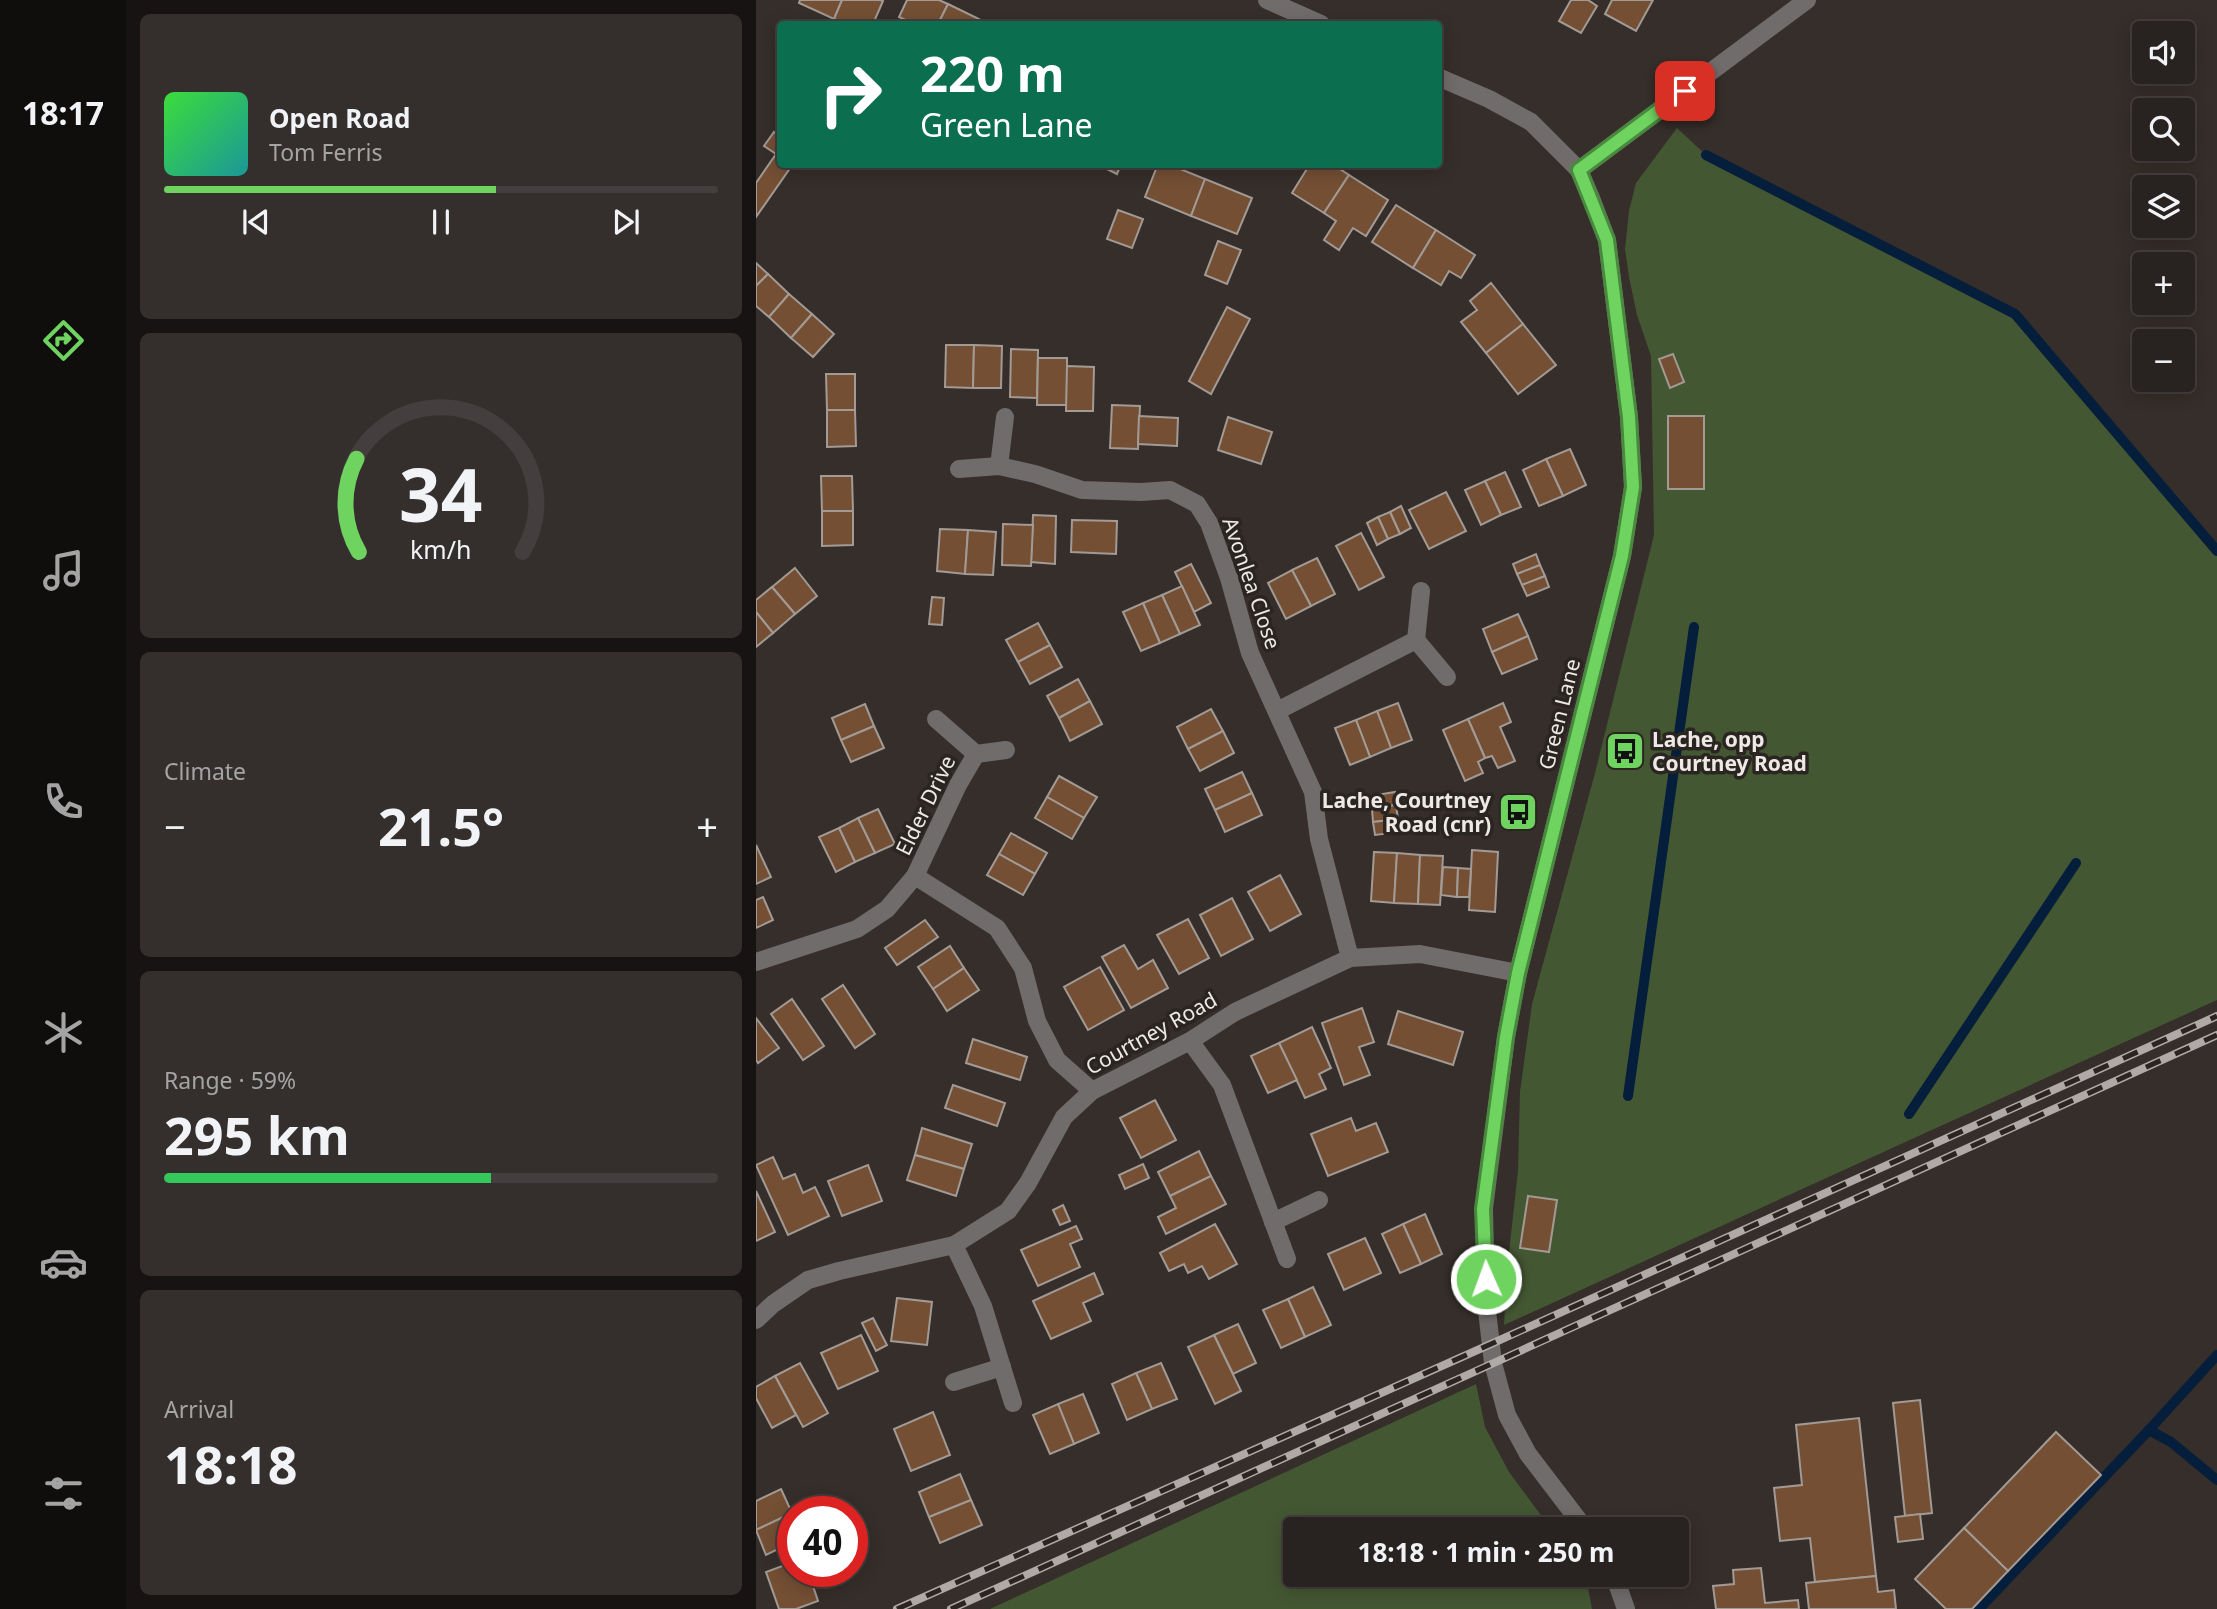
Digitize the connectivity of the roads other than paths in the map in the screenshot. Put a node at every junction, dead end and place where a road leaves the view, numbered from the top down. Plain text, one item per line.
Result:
1 (1267, 0) edge
2 (1807, 0) edge
3 (1314, 21) edge
4 (1442, 79) edge
5 (1579, 170) junction
6 (1005, 417) dead end
7 (999, 466) junction
8 (959, 469) dead end
9 (1421, 591) dead end
10 (1416, 640) junction
11 (1447, 677) dead end
12 (1278, 711) junction
13 (936, 719) dead end
14 (1006, 750) dead end
15 (976, 754) junction
16 (915, 876) junction
17 (1350, 958) junction
18 (756, 962) edge
19 (1518, 973) junction
20 (1190, 1041) junction
21 (1092, 1091) junction
22 (1319, 1200) dead end
23 (1273, 1222) junction
24 (954, 1245) junction
25 (1287, 1259) dead end
26 (756, 1320) edge
27 (1002, 1367) junction
28 (954, 1382) dead end
29 (1013, 1403) dead end
30 (1576, 1517) edge
31 (1618, 1587) edge
32 (1626, 1609) edge

1 - 3 street
2 - 5 street
4 - 5 street
5 - 19 street, Green Lane
6 - 7 street
7 - 8 street, Avonlea Close
7 - 12 street, Avonlea Close
9 - 10 street
10 - 11 street
10 - 12 street
12 - 17 street, Avonlea Close
13 - 15 street, Elder Drive
14 - 15 street, Elder Drive
15 - 16 street, Elder Drive
16 - 18 street, Elder Drive
16 - 21 street, Elder Drive
17 - 19 street, Courtney Road
17 - 20 street, Courtney Road
19 - 30 street, Green Lane
20 - 21 street, Courtney Road
20 - 23 street
21 - 24 street, Courtney Road
22 - 23 street
23 - 25 street
24 - 26 street, Courtney Road
24 - 27 street
27 - 28 street
27 - 29 street
31 - 32 street

